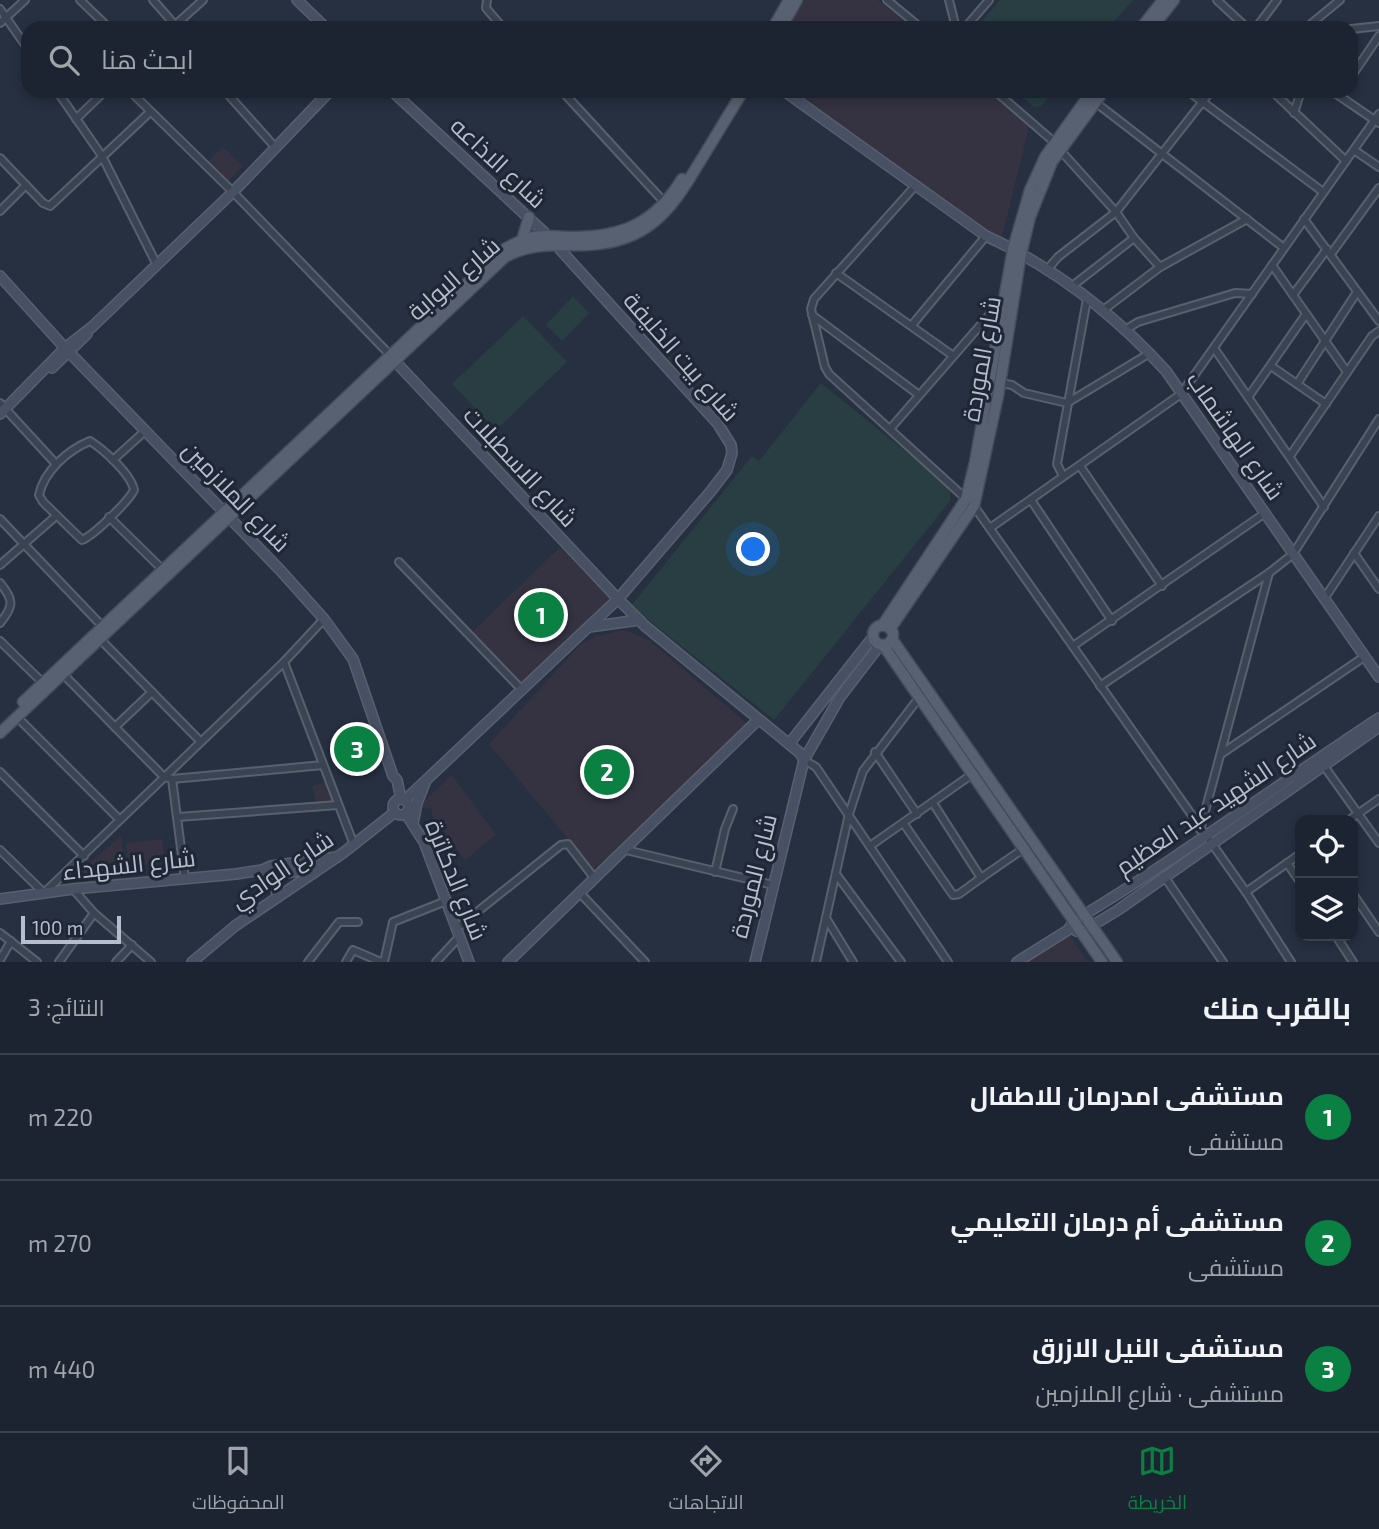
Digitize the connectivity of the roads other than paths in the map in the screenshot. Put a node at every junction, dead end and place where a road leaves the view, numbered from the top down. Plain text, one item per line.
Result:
1 (25, 0) edge
2 (80, 0) edge
3 (153, 0) edge
4 (203, 0) edge
5 (297, 0) edge
6 (488, 0) edge
7 (789, 0) edge
8 (797, 0) edge
9 (887, 0) edge
10 (949, 0) edge
11 (989, 0) edge
12 (1217, 0) edge
13 (1277, 0) edge
14 (1340, 0) edge
15 (1170, 1) edge
16 (896, 3) edge
17 (0, 9) edge
18 (6, 18) junction
19 (102, 21) edge
20 (169, 21) edge
21 (180, 21) edge
22 (320, 21) edge
23 (497, 21) edge
24 (777, 21) edge
25 (785, 21) edge
26 (914, 21) edge
27 (954, 21) edge
28 (971, 21) edge
29 (1149, 21) edge
30 (1157, 21) edge
31 (1240, 21) edge
32 (1261, 21) edge
33 (1314, 21) edge
34 (0, 23) edge
35 (1379, 26) edge
36 (1358, 28) edge
37 (1379, 36) edge
38 (21, 39) edge
39 (1358, 67) edge
40 (62, 98) edge
41 (98, 98) edge
42 (137, 98) edge
43 (231, 98) edge
44 (326, 98) edge
45 (400, 98) edge
46 (568, 98) edge
47 (731, 98) edge
48 (739, 98) edge
49 (794, 98) edge
50 (1003, 98) edge
51 (1088, 98) edge
52 (1098, 98) edge
53 (1197, 98) edge
54 (1206, 98) edge
55 (1279, 98) edge
56 (1299, 98) edge
57 (1346, 98) edge
58 (323, 100) joint
59 (1095, 102) junction
60 (1203, 103) junction
61 (150, 112) junction
62 (1294, 113) junction
63 (76, 119) junction
64 (1377, 119) edge
65 (1057, 146) junction
66 (275, 147) junction
67 (1354, 150) junction
68 (1163, 155) junction
69 (102, 156) junction
70 (0, 158) edge
71 (1346, 162) junction
72 (1379, 167) edge
73 (26, 184) junction
74 (916, 185) junction
75 (1379, 188) edge
76 (233, 192) junction
77 (1323, 192) junction
78 (665, 203) junction
79 (0, 211) edge
80 (1116, 212) junction
81 (529, 217) junction
82 (1247, 219) junction
83 (1304, 219) junction
84 (547, 235) junction
85 (986, 236) junction
86 (1134, 238) junction
87 (522, 240) junction
88 (555, 244) junction
89 (1284, 248) junction
90 (1017, 251) junction
91 (1329, 252) junction
92 (157, 265) junction
93 (1272, 265) junction
94 (1160, 267) junction
95 (1047, 270) junction
96 (836, 273) junction
97 (0, 276) edge
98 (1071, 288) junction
99 (1357, 292) junction
100 (1252, 294) junction
101 (1293, 295) junction
102 (1004, 298) junction
103 (1087, 299) junction
104 (1102, 311) junction
105 (1306, 314) junction
106 (812, 315) junction
107 (1379, 321) edge
108 (912, 325) junction
109 (1125, 330) junction
110 (1379, 331) edge
111 (1325, 340) junction
112 (1214, 348) junction
113 (68, 350) junction
114 (1150, 353) junction
115 (952, 355) junction
116 (392, 358) junction
117 (59, 363) junction
118 (80, 363) junction
119 (1270, 366) junction
120 (1347, 372) junction
121 (31, 383) junction
122 (1000, 383) junction
123 (1297, 384) junction
124 (1181, 394) junction
125 (919, 395) junction
126 (986, 395) junction
127 (998, 396) junction
128 (1249, 396) junction
129 (1067, 403) junction
130 (1326, 404) junction
131 (2, 408) edge
132 (1379, 419) edge
133 (890, 429) junction
134 (145, 431) junction
135 (1290, 456) junction
136 (113, 460) junction
137 (56, 464) junction
138 (1080, 466) junction
139 (1063, 476) junction
140 (1031, 500) junction
141 (970, 502) junction
142 (1324, 507) junction
143 (1265, 513) junction
144 (226, 515) junction
145 (56, 516) junction
146 (1379, 516) edge
147 (109, 517) junction
148 (0, 519) edge
149 (990, 528) junction
150 (23, 544) junction
151 (1354, 553) junction
152 (1293, 554) junction
153 (398, 562) dead end
154 (0, 565) edge
155 (162, 569) junction
156 (1269, 573) junction
157 (0, 583) edge
158 (1162, 586) junction
159 (1379, 589) edge
160 (618, 599) junction
161 (1324, 599) junction
162 (324, 619) junction
163 (639, 620) junction
164 (1112, 621) junction
165 (0, 623) edge
166 (102, 626) junction
167 (587, 628) junction
168 (883, 637) junction
169 (100, 639) junction
170 (0, 641) edge
171 (1073, 646) junction
172 (1364, 657) junction
173 (284, 662) junction
174 (63, 674) junction
175 (1379, 677) edge
176 (922, 682) junction
177 (43, 683) junction
178 (1100, 686) junction
179 (911, 689) junction
180 (522, 690) junction
181 (152, 692) junction
182 (918, 699) junction
183 (17, 717) junction
184 (1379, 718) edge
185 (758, 720) junction
186 (0, 724) edge
187 (115, 727) junction
188 (1379, 727) edge
189 (0, 733) edge
190 (200, 741) junction
191 (789, 744) junction
192 (876, 752) junction
193 (1220, 755) junction
194 (804, 760) junction
195 (323, 765) junction
196 (1324, 766) junction
197 (0, 772) edge
198 (1305, 773) junction
199 (971, 775) junction
200 (164, 777) junction
201 (395, 778) junction
202 (172, 779) junction
203 (424, 781) junction
204 (1379, 799) edge
205 (401, 800) junction
206 (933, 803) junction
207 (338, 805) junction
208 (733, 809) dead end
209 (395, 812) junction
210 (1359, 813) junction
211 (406, 814) junction
212 (849, 814) junction
213 (917, 814) junction
214 (1356, 815) edge
215 (178, 817) junction
216 (119, 819) junction
217 (413, 823) junction
218 (904, 824) junction
219 (1205, 837) junction
220 (1379, 843) edge
221 (354, 845) junction
222 (870, 846) junction
223 (1023, 849) junction
224 (0, 850) edge
225 (626, 850) junction
226 (84, 856) junction
227 (337, 857) junction
228 (1295, 857) edge
229 (1287, 863) junction
230 (321, 868) junction
231 (262, 870) junction
232 (715, 872) junction
233 (836, 874) junction
234 (272, 875) junction
235 (1164, 876) junction
236 (981, 878) junction
237 (1297, 878) edge
238 (185, 879) junction
239 (595, 879) junction
240 (773, 885) junction
241 (73, 889) junction
242 (1245, 892) junction
243 (44, 893) junction
244 (580, 893) junction
245 (278, 897) junction
246 (0, 899) edge
247 (446, 901) junction
248 (1358, 901) edge
249 (94, 914) junction
250 (1085, 915) junction
251 (826, 918) junction
252 (1074, 921) junction
253 (358, 922) dead end
254 (1093, 926) junction
255 (1068, 930) junction
256 (1082, 932) junction
257 (1379, 932) edge
258 (0, 933) edge
259 (458, 933) junction
260 (11, 941) junction
261 (1339, 941) edge
262 (132, 945) junction
263 (0, 960) edge
264 (944, 961) edge
265 (37, 962) edge
266 (59, 962) edge
267 (116, 962) edge
268 (151, 962) edge
269 (192, 962) edge
270 (308, 962) edge
271 (346, 962) edge
272 (383, 962) edge
273 (436, 962) edge
274 (469, 962) edge
275 (508, 962) edge
276 (645, 962) edge
277 (755, 962) edge
278 (816, 962) edge
279 (853, 962) edge
280 (901, 962) edge
281 (1017, 962) edge
282 (1102, 962) edge
283 (1116, 962) edge
284 (1223, 962) edge
285 (1291, 962) edge
286 (1353, 962) edge

1 - 18 street
2 - 19 street
3 - 20 street
4 - 21 street
5 - 22 street
6 - 23 street
7 - 24 main road
8 - 25 main road
9 - 16 street
10 - 27 street
11 - 28 street
12 - 31 street
13 - 32 street
14 - 33 street
15 - 29 main road
15 - 30 main road
16 - 26 street
17 - 18 street
18 - 34 street
18 - 38 street
35 - 36 street
37 - 39 street
40 - 63 street
41 - 63 street
42 - 61 street
43 - 66 street
44 - 58 street
45 - 81 street, شارع الاذاعه
46 - 78 street
47 - 78 main road, شارع البوابة
48 - 88 main road, شارع البوابة
49 - 74 street, شارع الهاشماب
50 - 65 street
51 - 65 main road, شارع الموردة
52 - 59 main road, شارع الموردة
53 - 60 street
54 - 60 street
55 - 62 street
56 - 62 street
57 - 64 street
58 - 66 street
59 - 65 main road, شارع الموردة
59 - 68 street
60 - 68 street
60 - 77 street
61 - 69 street
61 - 76 street
62 - 71 street
63 - 69 street
64 - 67 street
65 - 80 street
65 - 90 main road, شارع الموردة
66 - 76 street
67 - 71 street
67 - 72 street
68 - 80 street
68 - 82 street
69 - 73 street
69 - 92 street
70 - 73 street
71 - 77 street
73 - 79 street
74 - 85 street, شارع الهاشماب
74 - 96 street
75 - 91 street
76 - 92 street
76 - 116 street
77 - 83 street
78 - 84 main road, شارع البوابة
80 - 86 street
80 - 95 street
81 - 84 street, شارع الاذاعه
81 - 87 main road
82 - 89 street
82 - 94 street
83 - 89 street
83 - 91 street
84 - 87 main road, شارع البوابة
84 - 88 street, شارع الاذاعه
85 - 90 street, شارع الهاشماب
85 - 108 street
86 - 94 street
86 - 98 street
87 - 116 main road, شارع البوابة
88 - 116 main road, شارع البوابة
88 - 160 street, شارع بيت الخليفة
89 - 93 street
90 - 95 street, شارع الهاشماب
90 - 102 main road, شارع الموردة
90 - 122 main road, شارع الموردة
91 - 99 street
91 - 101 street
92 - 113 street
93 - 100 street
93 - 101 street
94 - 104 street
95 - 98 street, شارع الهاشماب
96 - 106 street
96 - 108 street
97 - 113 street, شارع الملازمين
98 - 103 street, شارع الهاشماب
99 - 107 street
99 - 111 street
100 - 109 street
100 - 112 street
101 - 105 street
102 - 115 street
102 - 126 main road, شارع الموردة
103 - 104 street, شارع الهاشماب
103 - 129 street
104 - 109 street, شارع الهاشماب
105 - 111 street
105 - 119 street
106 - 125 street
106 - 133 street
108 - 115 street
109 - 114 street, شارع الهاشماب
110 - 120 street
111 - 120 street
111 - 123 street
112 - 124 street
112 - 128 street
113 - 117 street
113 - 118 street, شارع الملازمين
113 - 121 street
114 - 124 street, شارع الهاشماب
114 - 129 street
115 - 125 street
116 - 144 main road, شارع البوابة
116 - 160 street, شارع الاسطبلات
117 - 118 street
117 - 121 street
118 - 134 street, شارع الملازمين
119 - 123 street
119 - 128 street
120 - 130 street
121 - 131 street
122 - 127 main road, شارع الموردة
122 - 129 street
123 - 130 street
124 - 138 street
124 - 143 street, شارع الهاشماب
125 - 133 street
126 - 127 main road
126 - 141 main road, شارع الموردة
127 - 141 main road, شارع الموردة
128 - 135 street
129 - 139 street
130 - 135 street
131 - 137 street
132 - 142 street
133 - 141 street
134 - 136 street
134 - 144 street, شارع الملازمين
135 - 142 street
136 - 137 street
136 - 147 street
137 - 145 street
138 - 139 street
138 - 158 street
139 - 140 street
140 - 149 street
140 - 164 street
141 - 149 street
141 - 168 main road, شارع الموردة
142 - 152 street
143 - 152 street, شارع الهاشماب
143 - 158 street
144 - 155 main road
144 - 162 street, شارع الملازمين
144 - 169 main road
145 - 147 street
145 - 150 street
146 - 151 street
147 - 155 street
148 - 150 street
149 - 171 street
150 - 154 street
150 - 166 street
151 - 159 street
151 - 161 street
152 - 156 street
152 - 161 street, شارع الهاشماب
153 - 180 street
155 - 166 main road
156 - 178 street
156 - 193 street
157 - 165 street
158 - 164 street
160 - 163 street, شارع الاسطبلات
160 - 167 street
161 - 172 street, شارع الهاشماب
162 - 173 street
162 - 201 street, شارع الملازمين
163 - 167 street
163 - 185 street, شارع الاسطبلات
164 - 171 street
166 - 177 main road
167 - 180 street
168 - 176 main road
168 - 179 main road
168 - 191 street
168 - 194 street, شارع الموردة
169 - 174 main road
169 - 181 street
170 - 177 street
171 - 178 street
172 - 175 street, شارع الهاشماب
172 - 193 street
173 - 190 street
173 - 195 street
174 - 183 main road
174 - 187 street
176 - 179 main road
176 - 250 main road
177 - 186 main road
178 - 219 street
179 - 182 main road
180 - 203 street
181 - 187 street
181 - 190 street
182 - 192 street
182 - 199 main road
183 - 189 main road
183 - 216 street
184 - 198 street, شارع الشهيد عبد العظيم
185 - 191 street, شارع الاسطبلات
185 - 225 street
187 - 200 street
188 - 196 street, شارع الشهيد عبد العظيم
190 - 200 street
191 - 194 street, شارع الاسطبلات
192 - 212 street
192 - 213 street
193 - 219 street
194 - 212 street
194 - 240 street, شارع الموردة
195 - 202 street
195 - 207 street
196 - 198 street, شارع الشهيد عبد العظيم
196 - 210 street
197 - 226 street
198 - 219 street, شارع الشهيد عبد العظيم
199 - 206 street
199 - 223 main road
200 - 202 street
200 - 216 street
201 - 203 street
201 - 205 street, شارع الملازمين
202 - 215 street
203 - 205 street
203 - 217 street
204 - 210 street
205 - 209 street
205 - 211 street
206 - 213 street
206 - 236 street
207 - 215 street
207 - 221 street
208 - 232 street
209 - 211 street
209 - 221 street, شارع الوادي
210 - 214 street
210 - 220 street
211 - 217 street, شارع الدكاترة
212 - 222 street
212 - 233 street
213 - 218 street
215 - 238 street
216 - 226 street
217 - 247 street, شارع الدكاترة
218 - 222 street
218 - 236 street
219 - 235 street, شارع الشهيد عبد العظيم
219 - 242 street
219 - 250 street, شارع الشهيد عبد العظيم
221 - 227 street, شارع الوادي
222 - 264 street
223 - 236 street
223 - 252 main road
224 - 243 street
225 - 232 street
225 - 239 street
226 - 243 street
227 - 230 street, شارع الوادي
227 - 231 street, شارع الشهداء
228 - 229 street
229 - 237 street
229 - 242 street
230 - 234 street
230 - 245 street, شارع الوادي
231 - 234 street
231 - 238 street, شارع الشهداء
232 - 240 street
233 - 251 street
233 - 280 street
234 - 245 street
235 - 254 street, شارع الشهيد عبد العظيم
235 - 284 street
238 - 241 street, شارع الشهداء
239 - 244 street
239 - 259 street
240 - 277 street, شارع الموردة
241 - 243 street, شارع الشهداء
241 - 249 street
242 - 285 street
243 - 246 street, شارع الشهداء
244 - 275 street
244 - 276 street
245 - 269 street, شارع الوادي
247 - 259 street, شارع الدكاترة
247 - 272 street
248 - 257 street
249 - 262 street
249 - 266 street
250 - 252 street, شارع الشهيد عبد العظيم
250 - 254 main road
251 - 278 street
251 - 279 street
252 - 255 street
252 - 256 main road
253 - 270 street
254 - 256 street, شارع الشهيد عبد العظيم
254 - 283 main road
255 - 256 street
255 - 281 street
256 - 282 main road
258 - 260 street
259 - 273 street
259 - 274 street, شارع الدكاترة
260 - 263 street
260 - 265 street
261 - 286 street
262 - 267 street
262 - 268 street
271 - 272 street

